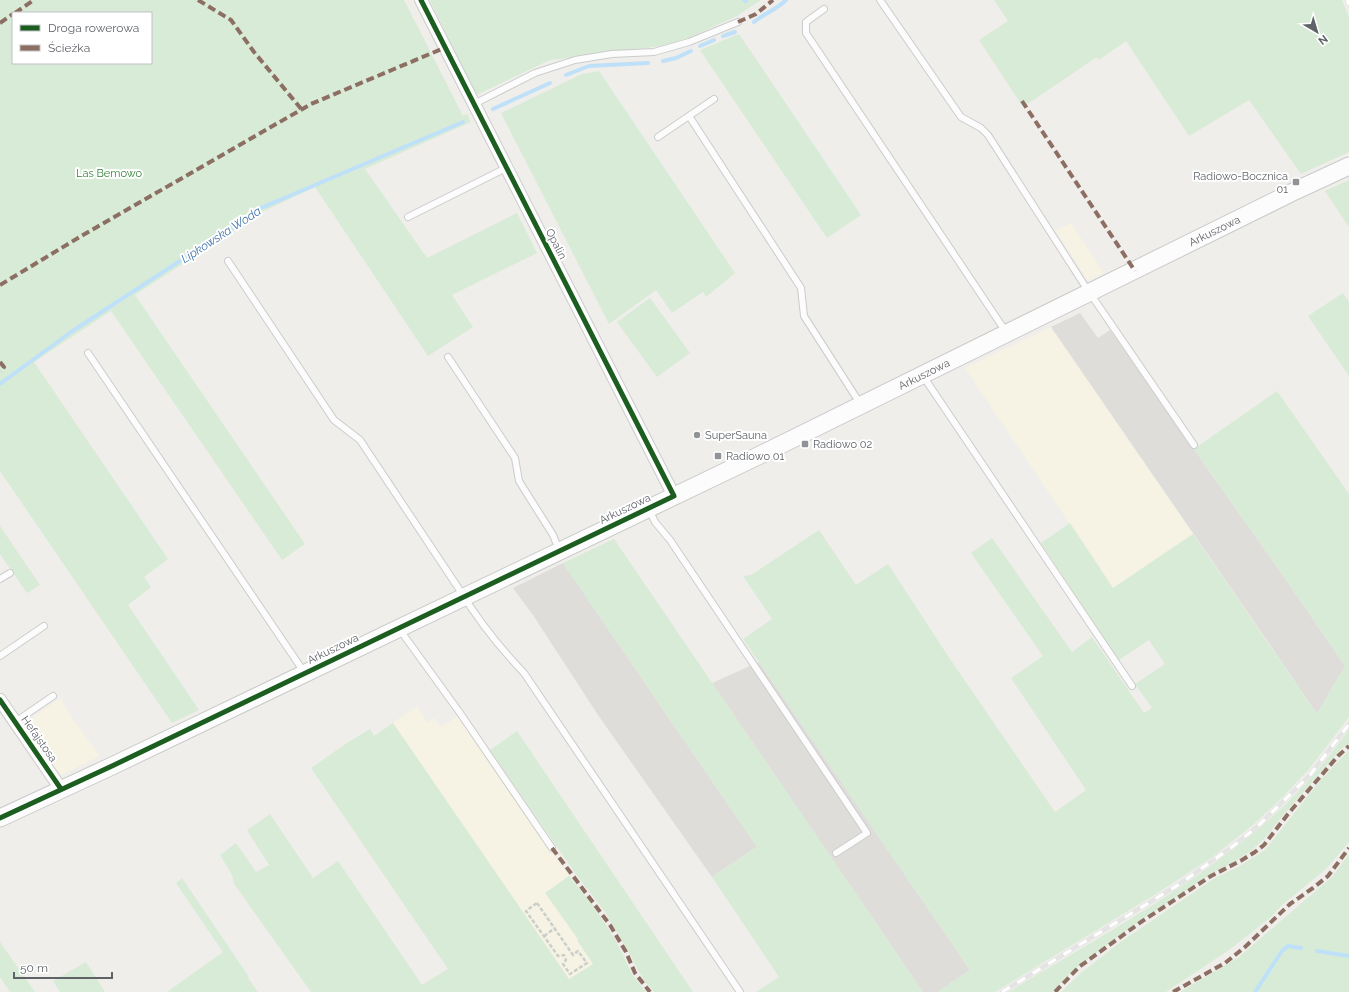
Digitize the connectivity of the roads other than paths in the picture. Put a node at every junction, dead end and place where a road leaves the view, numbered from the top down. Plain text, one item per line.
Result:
1 (420, 0) edge
2 (880, 0) edge
3 (824, 9) dead end
4 (738, 22) dead end
5 (714, 100) dead end
6 (474, 104) junction
7 (689, 116) junction
8 (658, 137) dead end
9 (1349, 166) edge
10 (506, 168) junction
11 (408, 217) dead end
12 (228, 260) dead end
13 (1090, 293) junction
14 (1007, 334) junction
15 (88, 353) dead end
16 (448, 357) dead end
17 (922, 375) junction
18 (861, 405) junction
19 (1194, 445) dead end
20 (674, 496) junction
21 (648, 508) junction
22 (560, 552) junction
23 (10, 573) dead end
24 (0, 579) edge
25 (464, 597) junction
26 (44, 626) dead end
27 (399, 628) junction
28 (0, 656) edge
29 (305, 674) junction
30 (1132, 686) dead end
31 (54, 696) dead end
32 (0, 700) edge
33 (15, 722) junction
34 (61, 789) junction
35 (0, 818) edge
36 (552, 848) dead end
37 (836, 854) dead end
38 (740, 992) edge

1 - 6 street, Opalin
2 - 13 lane
3 - 14 lane
4 - 6 lane
5 - 7 lane
6 - 10 street, Opalin
7 - 8 lane
7 - 18 lane
9 - 13 main road, Arkuszowa
10 - 11 lane
10 - 20 street, Opalin
12 - 25 lane
13 - 14 main road, Arkuszowa
13 - 19 lane
14 - 17 main road, Arkuszowa
15 - 29 lane
16 - 22 lane
17 - 18 main road, Arkuszowa
17 - 30 lane
18 - 20 main road, Arkuszowa
20 - 21 main road, Arkuszowa
21 - 22 main road, Arkuszowa
21 - 37 lane
22 - 25 main road, Arkuszowa
23 - 24 lane
25 - 27 main road, Arkuszowa
25 - 38 lane
26 - 28 lane
27 - 29 main road, Arkuszowa
27 - 36 lane
29 - 34 main road, Arkuszowa
31 - 33 lane
32 - 33 street, Hefajstosa
33 - 34 street, Hefajstosa
34 - 35 main road, Arkuszowa

